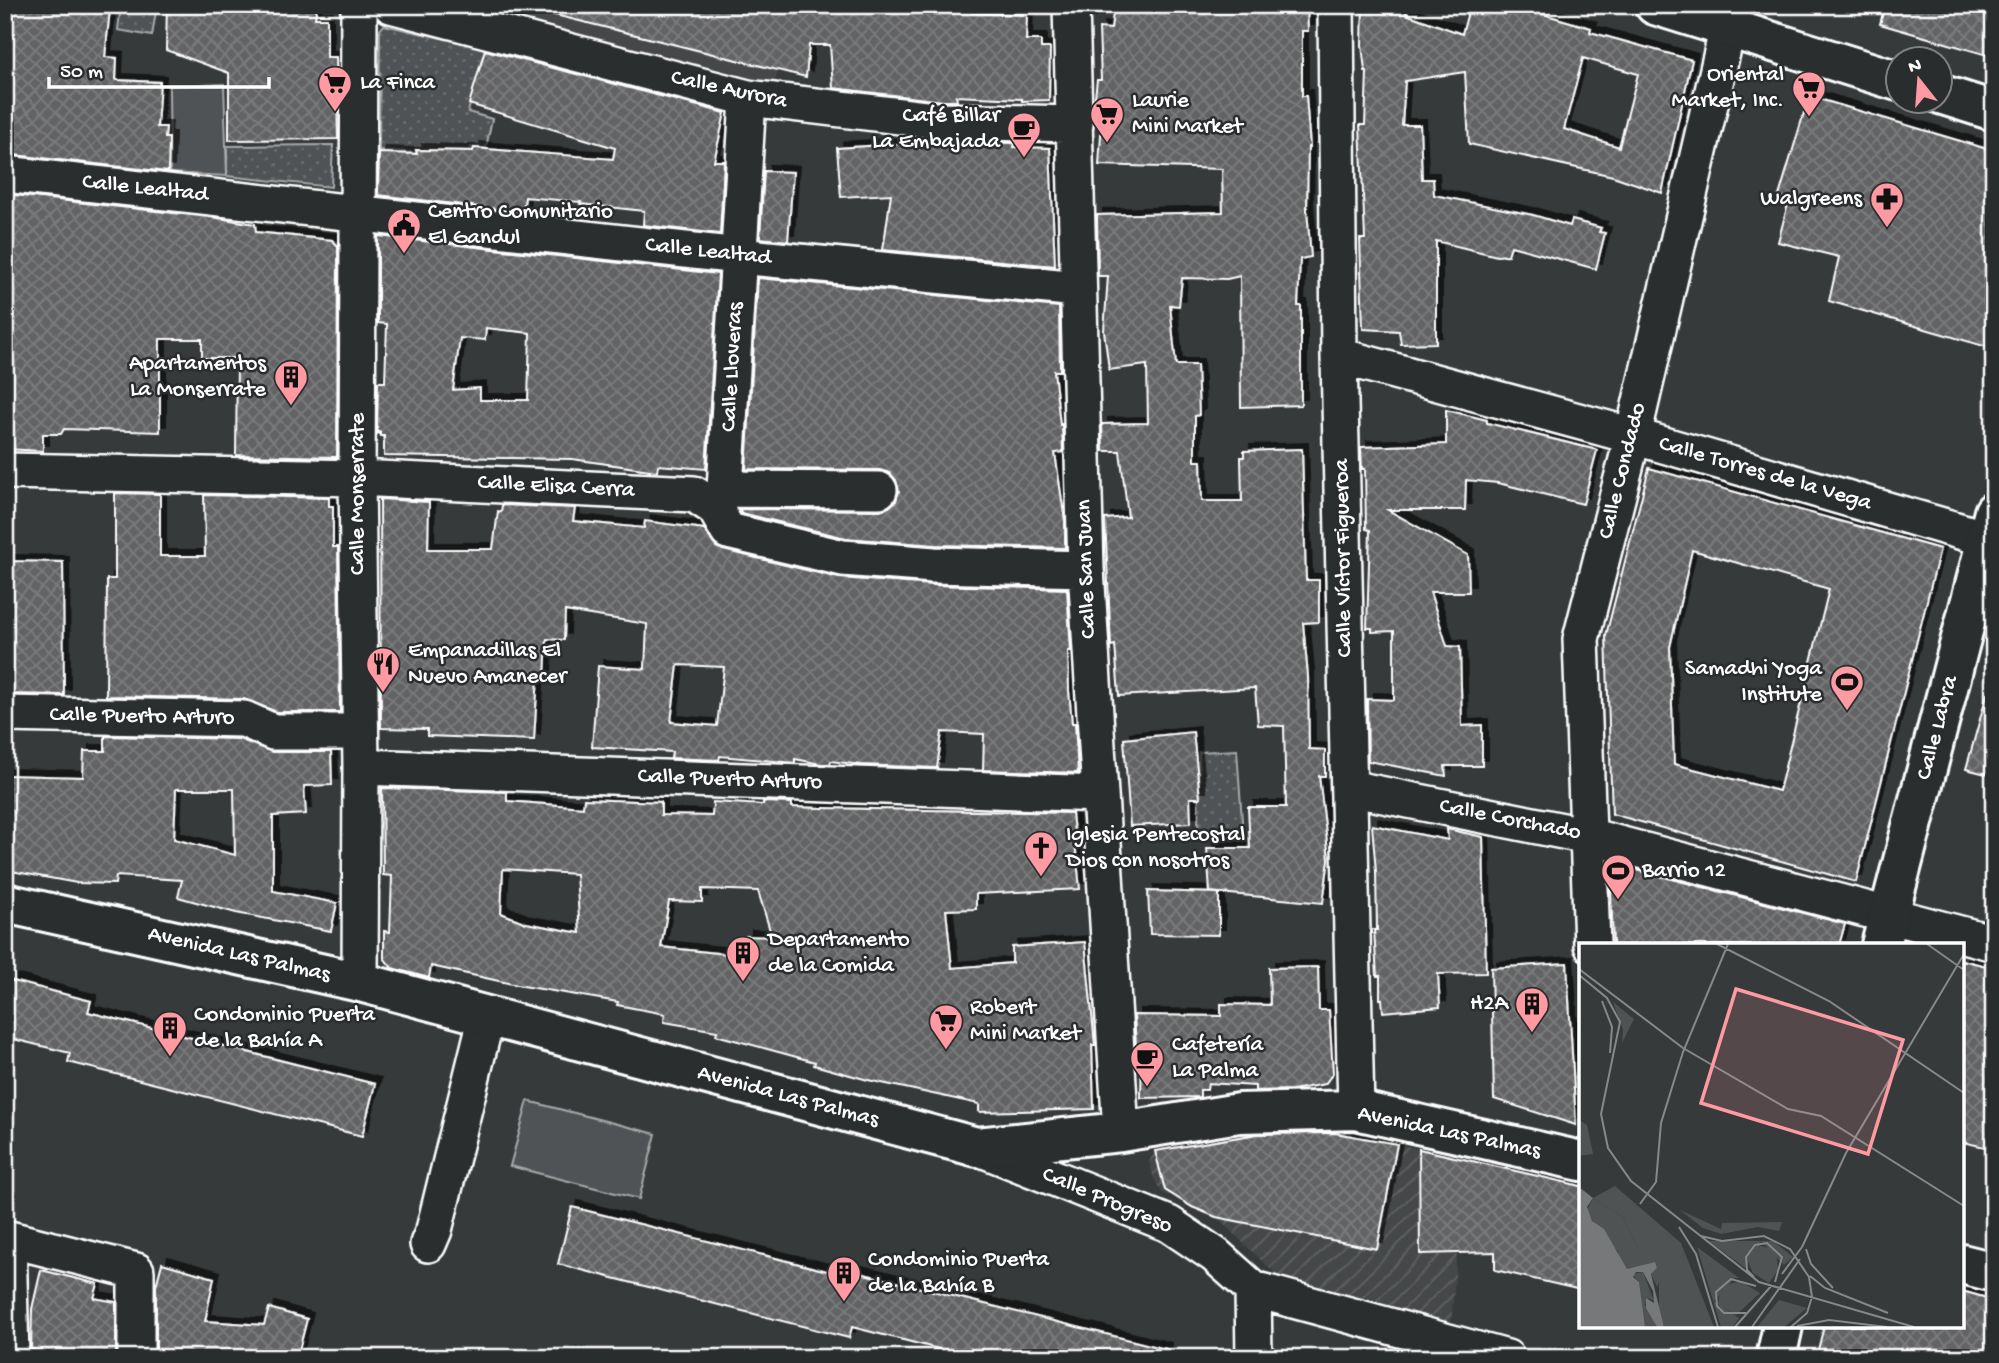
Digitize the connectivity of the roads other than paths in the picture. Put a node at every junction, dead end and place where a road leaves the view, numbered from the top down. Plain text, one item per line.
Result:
1 (359, 5) edge
2 (391, 5) edge
3 (1071, 5) edge
4 (1336, 5) edge
5 (1655, 5) edge
6 (1730, 17) edge
7 (1884, 76) edge
8 (748, 98) junction
9 (1954, 98) edge
10 (1994, 111) edge
11 (1075, 124) junction
12 (5, 174) edge
13 (358, 213) junction
14 (739, 256) junction
15 (1078, 289) junction
16 (1339, 356) junction
17 (1633, 436) junction
18 (5, 471) edge
19 (357, 478) junction
20 (879, 490) dead end
21 (720, 498) junction
22 (1990, 525) edge
23 (1086, 569) junction
24 (5, 714) edge
25 (360, 732) junction
26 (361, 767) junction
27 (1349, 788) junction
28 (1100, 794) junction
29 (1588, 836) junction
30 (5, 903) edge
31 (1885, 930) edge
32 (1592, 943) edge
33 (1994, 943) edge
34 (360, 982) junction
35 (487, 1016) junction
36 (1356, 1110) junction
37 (1121, 1132) junction
38 (977, 1147) junction
39 (1579, 1161) edge
40 (7, 1238) edge
41 (428, 1244) dead end
42 (1964, 1264) edge
43 (1994, 1272) edge
44 (1253, 1289) junction
45 (1783, 1328) edge
46 (11, 1358) edge
47 (136, 1358) edge
48 (1254, 1358) edge
49 (1507, 1358) edge
50 (1776, 1358) edge

1 - 13 street, Calle Monserrate
2 - 8 street, Calle Aurora
3 - 11 street, Calle San Juan
4 - 16 street, Calle Víctor Figueroa
5 - 6 street
6 - 7 street
6 - 17 street, Calle Condado
8 - 11 street, Calle Aurora
8 - 14 street, Calle Lloveras
9 - 10 street
11 - 15 street, Calle San Juan
12 - 13 street, Calle Lealtad
13 - 14 street, Calle Lealtad
13 - 19 street, Calle Monserrate
14 - 15 street, Calle Lealtad
14 - 21 street, Calle Lloveras
15 - 23 street, Calle San Juan
16 - 17 street, Calle Torres de la Vega
16 - 27 street, Calle Víctor Figueroa
17 - 22 street, Calle Torres de la Vega
17 - 29 street, Calle Condado
18 - 19 street, Calle Elisa Cerra
19 - 21 street, Calle Elisa Cerra
19 - 25 street, Calle Monserrate
20 - 21 street
21 - 23 street, Calle Elisa Cerra
22 - 31 street, Calle Labra
23 - 28 street, Calle San Juan
24 - 25 street, Calle Puerto Arturo
25 - 26 street, Calle Monserrate
26 - 28 street, Calle Puerto Arturo
26 - 34 street, Calle Monserrate
27 - 29 street, Calle Corchado
27 - 36 street, Calle Víctor Figueroa
28 - 37 street, Calle San Juan
29 - 31 street, Calle Corchado
29 - 32 street, Calle Condado
30 - 34 street, Avenida Las Palmas
31 - 33 street, Calle Corchado
34 - 35 street, Avenida Las Palmas
35 - 38 street, Avenida Las Palmas
35 - 41 street
36 - 37 street, Avenida Las Palmas
36 - 39 street, Avenida Las Palmas
37 - 38 street, Avenida Las Palmas
38 - 44 street, Calle Progreso
40 - 46 street
40 - 47 street
42 - 43 street
44 - 48 street
44 - 49 street, Calle Progreso
45 - 50 street

